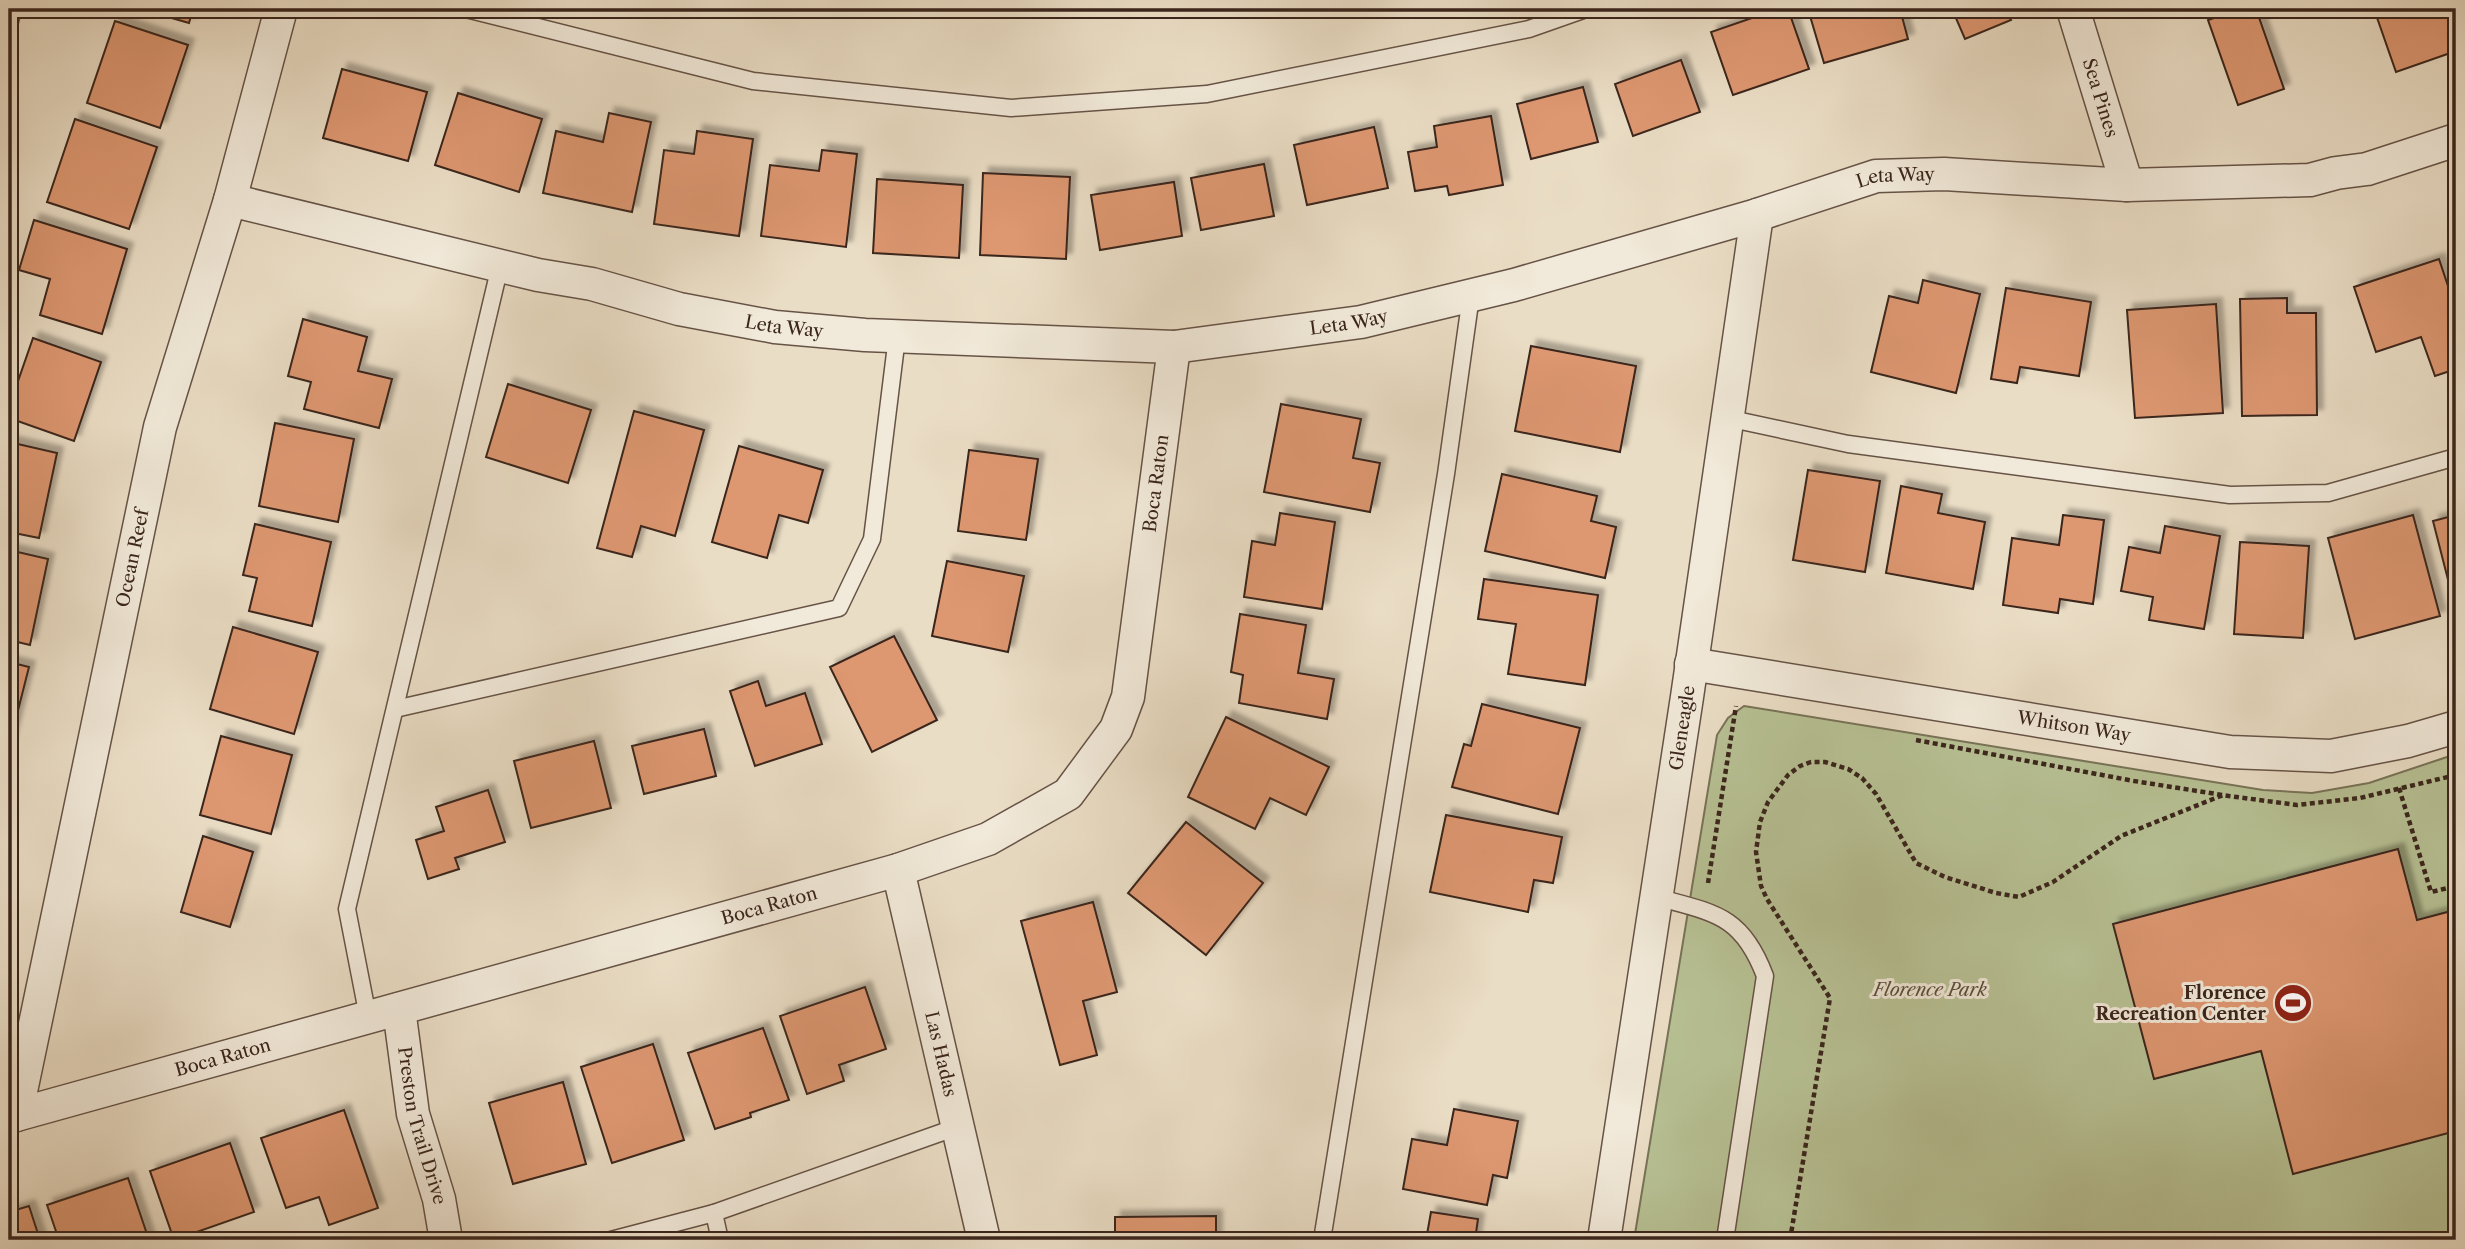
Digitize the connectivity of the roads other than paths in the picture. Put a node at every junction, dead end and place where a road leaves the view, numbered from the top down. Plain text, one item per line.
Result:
1 (13, 9) edge
2 (281, 9) edge
3 (466, 9) edge
4 (1586, 9) edge
5 (2073, 9) edge
6 (9, 25) edge
7 (2456, 140) edge
8 (2127, 185) junction
9 (230, 200) junction
10 (1756, 215) junction
11 (500, 266) junction
12 (1471, 296) junction
13 (897, 337) junction
14 (1174, 347) junction
15 (1727, 418) junction
16 (2456, 457) edge
17 (1691, 664) junction
18 (395, 709) junction
19 (2456, 727) edge
20 (898, 870) junction
21 (1656, 897) junction
22 (399, 1009) junction
23 (368, 1017) junction
24 (12, 1116) edge
25 (957, 1127) junction
26 (713, 1213) junction
27 (446, 1240) edge
28 (611, 1240) edge
29 (720, 1240) edge
30 (984, 1240) edge
31 (1322, 1240) edge
32 (1604, 1240) edge
33 (1725, 1240) edge

1 - 6 lane
2 - 9 street, Ocean Reef
3 - 4 lane
5 - 8 street, Sea Pines
7 - 8 street, Leta Way
8 - 10 street, Leta Way
9 - 11 street, Leta Way
9 - 24 street, Ocean Reef
10 - 12 street, Leta Way
10 - 15 street, Gleneagle
11 - 13 street, Leta Way
11 - 18 lane
12 - 14 street, Leta Way
12 - 31 lane
13 - 14 street, Leta Way
13 - 18 lane
14 - 20 street, Boca Raton
15 - 16 lane
15 - 17 street, Gleneagle
17 - 19 street, Whitson Way
17 - 21 street, Gleneagle
18 - 23 lane
20 - 22 street, Boca Raton
20 - 25 street, Las Hadas
21 - 32 street, Gleneagle
21 - 33 lane
22 - 23 street, Boca Raton
22 - 27 street, Preston Trail Drive
23 - 24 street, Boca Raton
25 - 26 lane
25 - 30 street, Las Hadas
26 - 28 lane
26 - 29 lane

